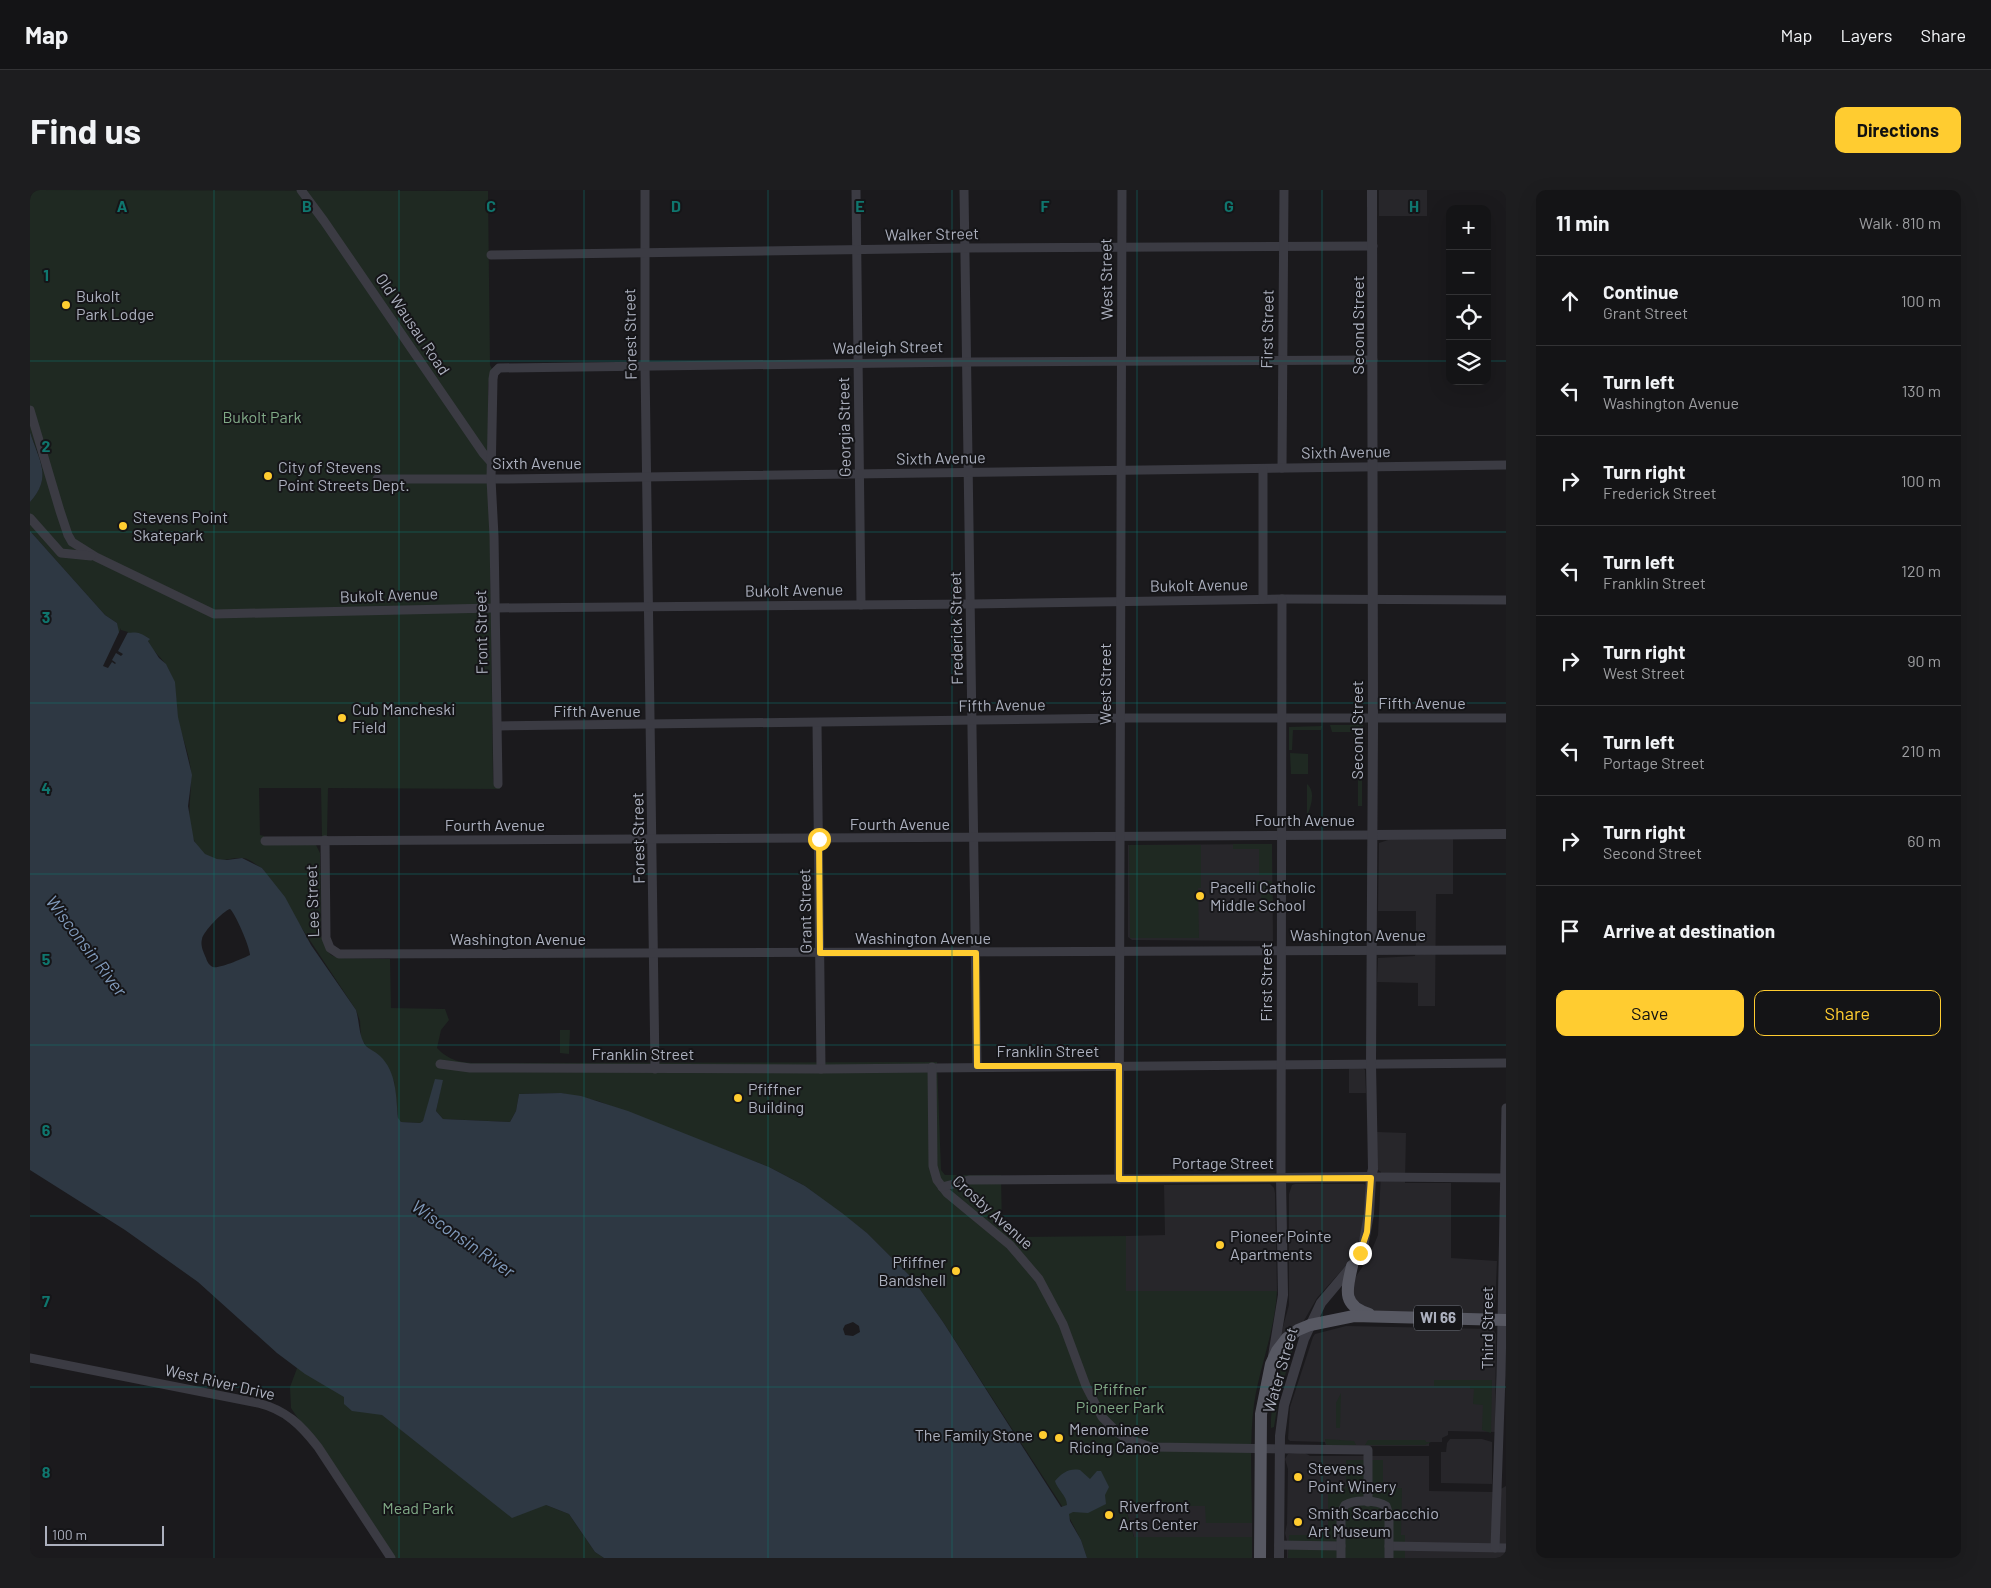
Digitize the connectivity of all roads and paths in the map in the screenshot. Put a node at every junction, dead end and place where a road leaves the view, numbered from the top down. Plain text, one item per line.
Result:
1 (301, 190) edge
2 (645, 190) edge
3 (856, 190) edge
4 (964, 190) edge
5 (1122, 190) edge
6 (1284, 190) edge
7 (1372, 190) edge
8 (1283, 246) junction
9 (1373, 246) junction
10 (1120, 247) junction
11 (965, 248) junction
12 (856, 250) junction
13 (644, 252) junction
14 (491, 256) dead end
15 (1281, 360) junction
16 (1373, 360) junction
17 (1122, 361) junction
18 (968, 362) junction
19 (858, 363) junction
20 (645, 366) junction
21 (30, 410) edge
22 (491, 462) junction
23 (1506, 465) edge
24 (1372, 466) junction
25 (1282, 468) junction
26 (1121, 469) junction
27 (1263, 469) junction
28 (968, 473) junction
29 (860, 474) junction
30 (647, 477) junction
31 (377, 479) dead end
32 (491, 479) junction
33 (30, 518) edge
34 (96, 556) junction
35 (1263, 599) junction
36 (1282, 599) junction
37 (1372, 600) junction
38 (1506, 600) edge
39 (1121, 601) junction
40 (861, 604) junction
41 (972, 604) junction
42 (649, 607) junction
43 (495, 608) junction
44 (1120, 718) junction
45 (1281, 718) junction
46 (1373, 718) junction
47 (1506, 718) edge
48 (972, 720) junction
49 (817, 723) junction
50 (651, 725) junction
51 (498, 726) junction
52 (498, 784) dead end
53 (1506, 834) edge
54 (1119, 835) junction
55 (1280, 835) junction
56 (1372, 835) junction
57 (975, 838) junction
58 (652, 839) junction
59 (819, 839) junction
60 (325, 840) junction
61 (265, 841) dead end
62 (1281, 950) junction
63 (1371, 950) junction
64 (1506, 950) edge
65 (1118, 952) junction
66 (820, 953) junction
67 (976, 953) junction
68 (339, 954) joint
69 (654, 954) junction
70 (1506, 1063) edge
71 (440, 1064) dead end
72 (1282, 1064) junction
73 (1371, 1064) junction
74 (977, 1066) junction
75 (1119, 1066) junction
76 (932, 1067) junction
77 (821, 1068) junction
78 (655, 1069) junction
79 (1506, 1108) edge
80 (1281, 1178) junction
81 (1371, 1178) junction
82 (1505, 1178) edge
83 (1119, 1179) junction
84 (942, 1187) junction
85 (1352, 1266) junction
86 (1374, 1316) junction
87 (1504, 1320) edge
88 (1310, 1325) junction
89 (30, 1358) edge
90 (1271, 1364) junction
91 (1260, 1448) junction
92 (1280, 1448) junction
93 (1368, 1502) junction
94 (1279, 1545) junction
95 (1341, 1546) junction
96 (1389, 1546) junction
97 (1466, 1548) junction
98 (1495, 1548) junction
99 (1506, 1548) edge
100 (392, 1558) edge
101 (1260, 1558) edge
102 (1279, 1558) edge
103 (1341, 1558) edge
104 (1389, 1558) edge
105 (1466, 1558) edge

1 - 22 street, Old Wausau Road
2 - 13 street, Forest Street
3 - 12 street, Georgia Street
4 - 11 street, Frederick Street
5 - 10 street, West Street
6 - 8 street, First Street
7 - 9 street, Second Street
8 - 9 street, Walker Street
8 - 10 street, Walker Street
8 - 15 street, First Street
9 - 16 street, Second Street
10 - 11 street, Walker Street
10 - 17 street, West Street
11 - 12 street, Walker Street
11 - 18 street, Frederick Street
12 - 13 street, Walker Street
12 - 19 street, Georgia Street
13 - 14 street, Walker Street
13 - 20 street, Forest Street
15 - 16 street, Wadleigh Street
15 - 17 street, Wadleigh Street
15 - 25 street, First Street
16 - 24 street, Second Street
17 - 18 street, Wadleigh Street
17 - 26 street, West Street
18 - 19 street, Wadleigh Street
18 - 28 street, Frederick Street
19 - 20 street, Wadleigh Street
19 - 29 street, Georgia Street
20 - 22 street, Wadleigh Street
20 - 30 street, Forest Street
21 - 34 street, Bukolt Avenue
22 - 32 street
23 - 24 street, Sixth Avenue
24 - 25 street, Sixth Avenue
24 - 37 street, Second Street
25 - 27 street, Sixth Avenue
26 - 27 street, Sixth Avenue
26 - 28 street, Sixth Avenue
26 - 39 street, West Street
27 - 35 street
28 - 29 street, Sixth Avenue
28 - 41 street, Frederick Street
29 - 30 street, Sixth Avenue
29 - 40 street, Georgia Street
30 - 32 street, Sixth Avenue
30 - 42 street, Forest Street
31 - 32 street, Sixth Avenue
32 - 43 street, Front Street
33 - 34 street, Bukolt Avenue
34 - 43 street, Bukolt Avenue
35 - 36 street, Bukolt Avenue
35 - 39 street, Bukolt Avenue
36 - 37 street, Bukolt Avenue
36 - 45 street, First Street
37 - 38 street, Bukolt Avenue
37 - 46 street, Second Street
39 - 41 street, Bukolt Avenue
39 - 44 street, West Street
40 - 41 street, Bukolt Avenue
40 - 42 street, Bukolt Avenue
41 - 48 street, Frederick Street
42 - 43 street, Bukolt Avenue
42 - 50 street, Forest Street
43 - 51 street, Front Street
44 - 45 street, Fifth Avenue
44 - 48 street, Fifth Avenue
44 - 54 street, West Street
45 - 46 street, Fifth Avenue
45 - 55 street, First Street
46 - 47 street, Fifth Avenue
46 - 56 street, Second Street
48 - 49 street, Fifth Avenue
48 - 57 street, Frederick Street
49 - 50 street, Fifth Avenue
49 - 59 street, Grant Street
50 - 51 street, Fifth Avenue
50 - 58 street, Forest Street
51 - 52 street, Front Street
53 - 56 street, Fourth Avenue
54 - 55 street, Fourth Avenue
54 - 57 street, Fourth Avenue
54 - 65 street, West Street
55 - 56 street, Fourth Avenue
55 - 62 street, First Street
56 - 63 street, Second Street
57 - 59 street, Fourth Avenue
57 - 67 street, Frederick Street
58 - 59 street, Fourth Avenue
58 - 60 street, Fourth Avenue
58 - 69 street, Forest Street
59 - 66 street, Grant Street
60 - 61 street, Fourth Avenue
60 - 68 street, Lee Street
62 - 63 street, Washington Avenue
62 - 65 street, Washington Avenue
62 - 72 street, First Street
63 - 64 street, Washington Avenue
63 - 73 street, Second Street
65 - 67 street, Washington Avenue
65 - 75 street, West Street
66 - 67 street, Washington Avenue
66 - 69 street, Washington Avenue
66 - 77 street, Grant Street
67 - 74 street, Frederick Street
68 - 69 street, Washington Avenue
69 - 78 street, Forest Street
70 - 73 street, Franklin Street
71 - 78 street, Franklin Street
72 - 73 street, Franklin Street
72 - 75 street, Franklin Street
72 - 80 street, First Street
73 - 81 street, Second Street
74 - 75 street, Franklin Street
74 - 76 street, Franklin Street
75 - 83 street, West Street
76 - 77 street, Franklin Street
76 - 84 street, Crosby Avenue
77 - 78 street, Franklin Street
79 - 82 street, Third Street
80 - 81 street, Portage Street
80 - 83 street, Portage Street
80 - 90 street, First Street
81 - 82 street, Portage Street
81 - 85 street, Second Street
82 - 87 street, Third Street
83 - 84 street, Portage Street
84 - 91 street, Crosby Avenue
85 - 86 main road
85 - 88 street, Water Street
86 - 87 main road, WI 66
86 - 88 main road, WI 66
87 - 98 street, Third Street
88 - 90 main road, WI 66
88 - 92 street, Water Street
89 - 100 street, West River Drive
90 - 91 main road, Water Street / WI 66
91 - 92 street, Crosby Avenue
91 - 101 main road, Water Street / WI 66
92 - 93 street, Crosby Avenue
92 - 94 street, Water Street
93 - 95 street
93 - 96 street
94 - 95 street
94 - 102 street, Water Street
95 - 103 street
96 - 97 street
96 - 104 street
97 - 98 street
97 - 105 street
98 - 99 street

